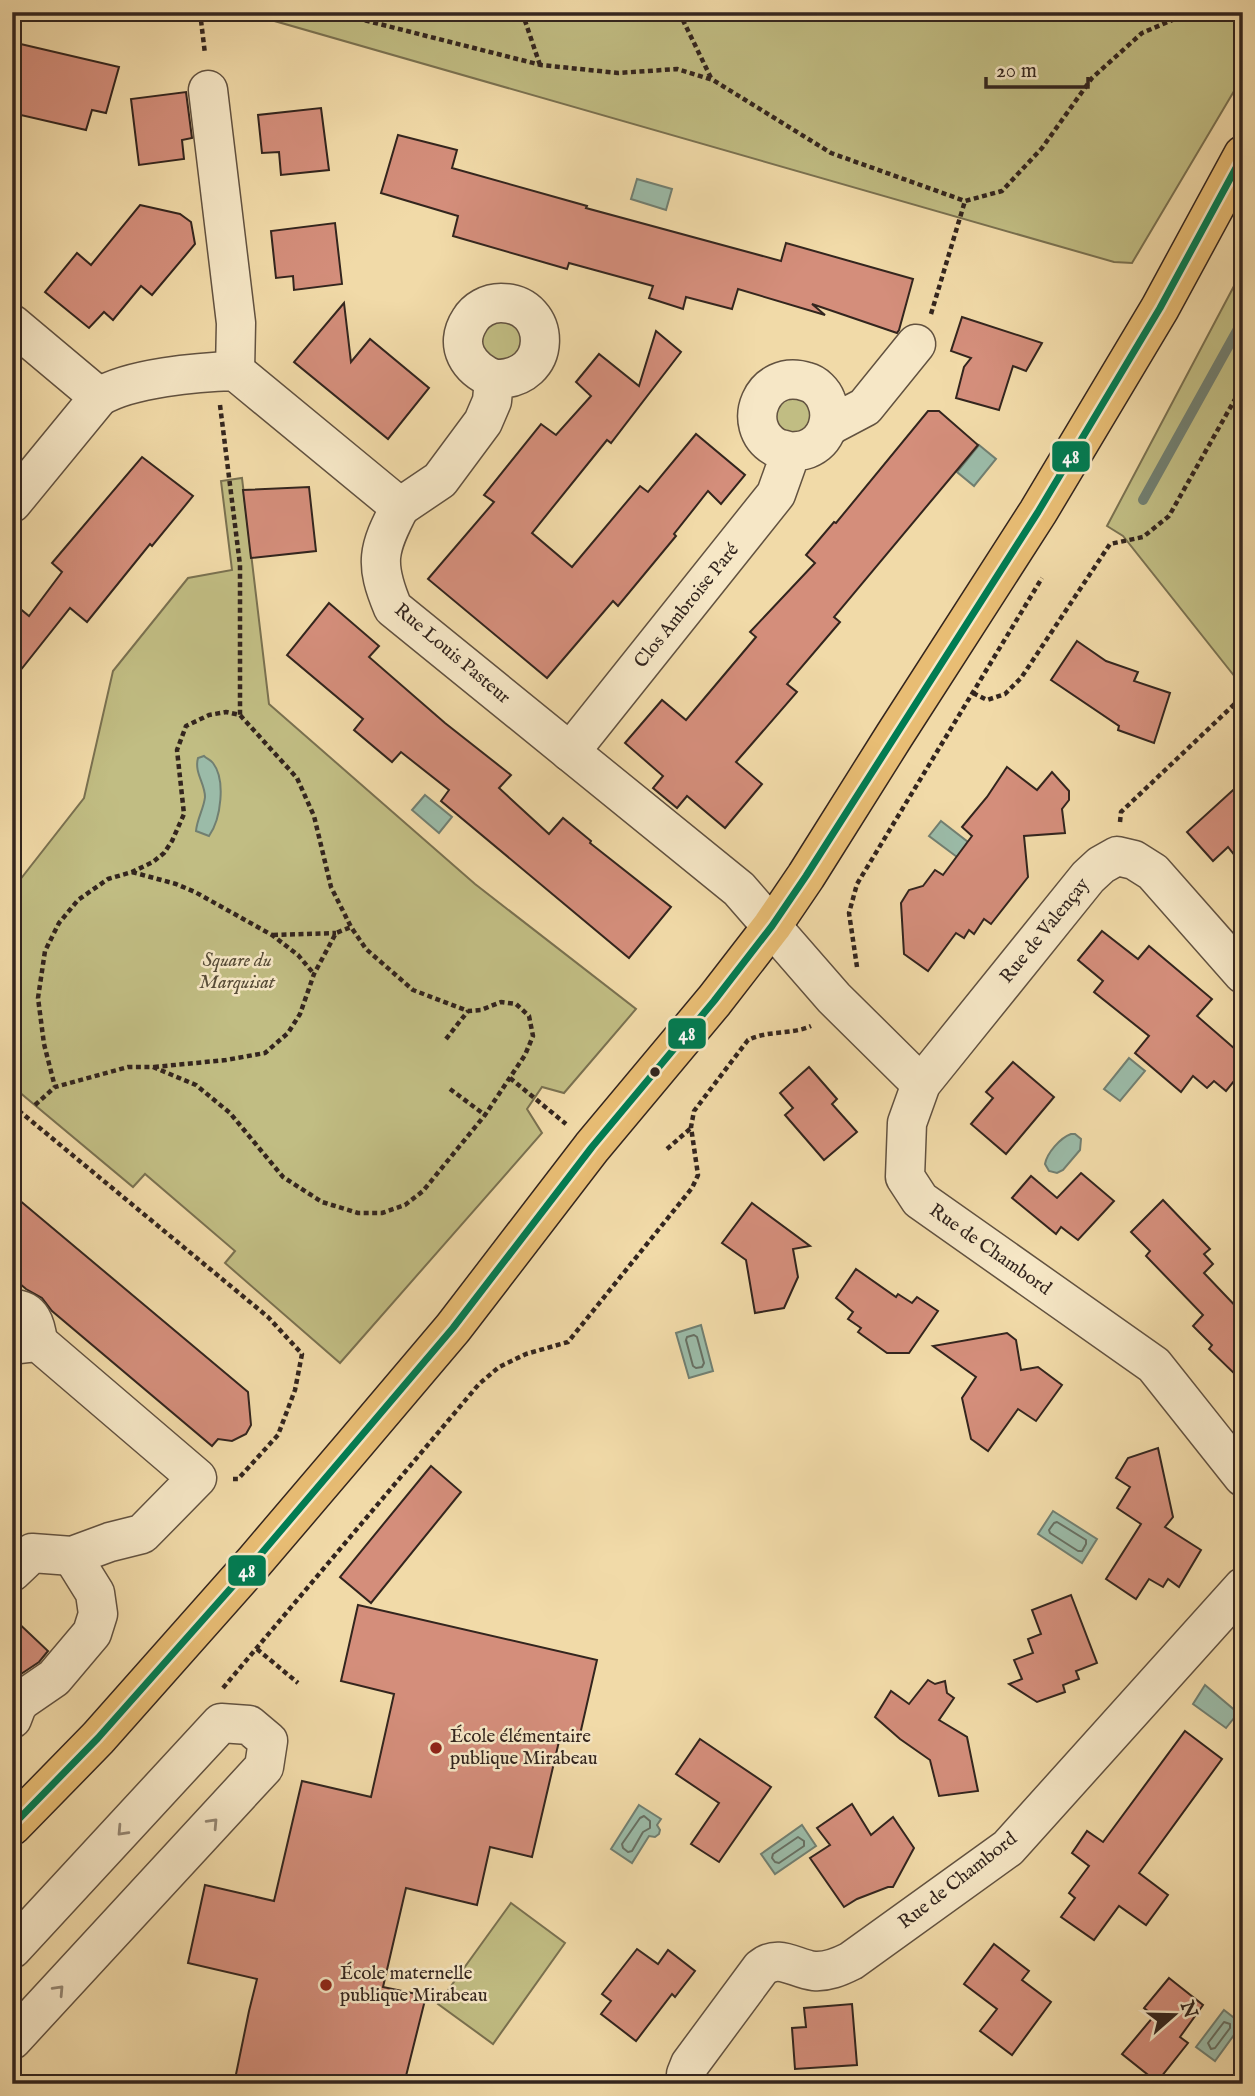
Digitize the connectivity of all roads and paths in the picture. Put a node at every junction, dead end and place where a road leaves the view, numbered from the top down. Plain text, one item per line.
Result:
1 (200, 12) edge
2 (332, 12) edge
3 (522, 12) edge
4 (679, 12) edge
5 (1191, 12) edge
6 (541, 65) junction
7 (713, 80) junction
8 (208, 90) joint
9 (1243, 155) edge
10 (965, 201) junction
11 (12, 324) edge
12 (916, 344) joint
13 (225, 372) junction
14 (494, 379) dead end
15 (1243, 385) edge
16 (99, 397) junction
17 (829, 426) junction
18 (791, 452) junction
19 (12, 503) edge
20 (400, 506) junction
21 (973, 693) dead end
22 (1243, 696) edge
23 (240, 715) junction
24 (570, 752) junction
25 (1117, 856) junction
26 (132, 872) junction
27 (772, 926) junction
28 (351, 927) junction
29 (336, 933) junction
30 (272, 934) junction
31 (314, 974) junction
32 (1243, 974) edge
33 (468, 1011) junction
34 (446, 1039) dead end
35 (153, 1067) junction
36 (510, 1078) junction
37 (921, 1084) junction
38 (55, 1087) junction
39 (450, 1089) dead end
40 (12, 1105) edge
41 (35, 1105) dead end
42 (485, 1115) junction
43 (691, 1127) dead end
44 (592, 1147) junction
45 (667, 1149) dead end
46 (12, 1309) edge
47 (25, 1344) edge
48 (1243, 1476) edge
49 (197, 1478) junction
50 (19, 1553) edge
51 (72, 1556) junction
52 (1243, 1587) edge
53 (257, 1649) dead end
54 (298, 1683) dead end
55 (15, 1716) edge
56 (12, 1739) edge
57 (12, 1826) edge
58 (12, 1949) edge
59 (12, 2040) edge
60 (687, 2084) edge

1 - 8 path
2 - 6 path
3 - 6 path
4 - 7 path
5 - 10 path
6 - 7 path
7 - 10 path
8 - 13 street
9 - 27 main road
10 - 12 path
11 - 16 street
12 - 17 street
13 - 16 street
13 - 20 street
13 - 23 path
14 - 20 street
15 - 21 path
16 - 19 street
17 - 18 street
17 - 18 street
18 - 24 street, Clos Ambroise Paré
20 - 24 street, Rue Louis Pasteur
22 - 25 path
23 - 26 path
23 - 28 path
24 - 27 street, Rue Louis Pasteur
25 - 32 street
25 - 37 street, Rue de Valençay
26 - 30 path
26 - 38 path
27 - 37 street
27 - 44 main road
28 - 29 path
28 - 33 path
29 - 30 path
29 - 31 path
30 - 31 path
31 - 35 path
33 - 34 path
33 - 36 path
35 - 38 path
35 - 42 path
36 - 42 path
36 - 44 path
37 - 48 street, Rue de Chambord
38 - 41 path
39 - 42 path
40 - 49 path
43 - 45 path
44 - 57 main road
46 - 47 street
47 - 49 street
49 - 51 street
50 - 51 street
51 - 55 street
52 - 60 street, Rue de Chambord
53 - 54 path
55 - 56 street
59 -> 58 street

